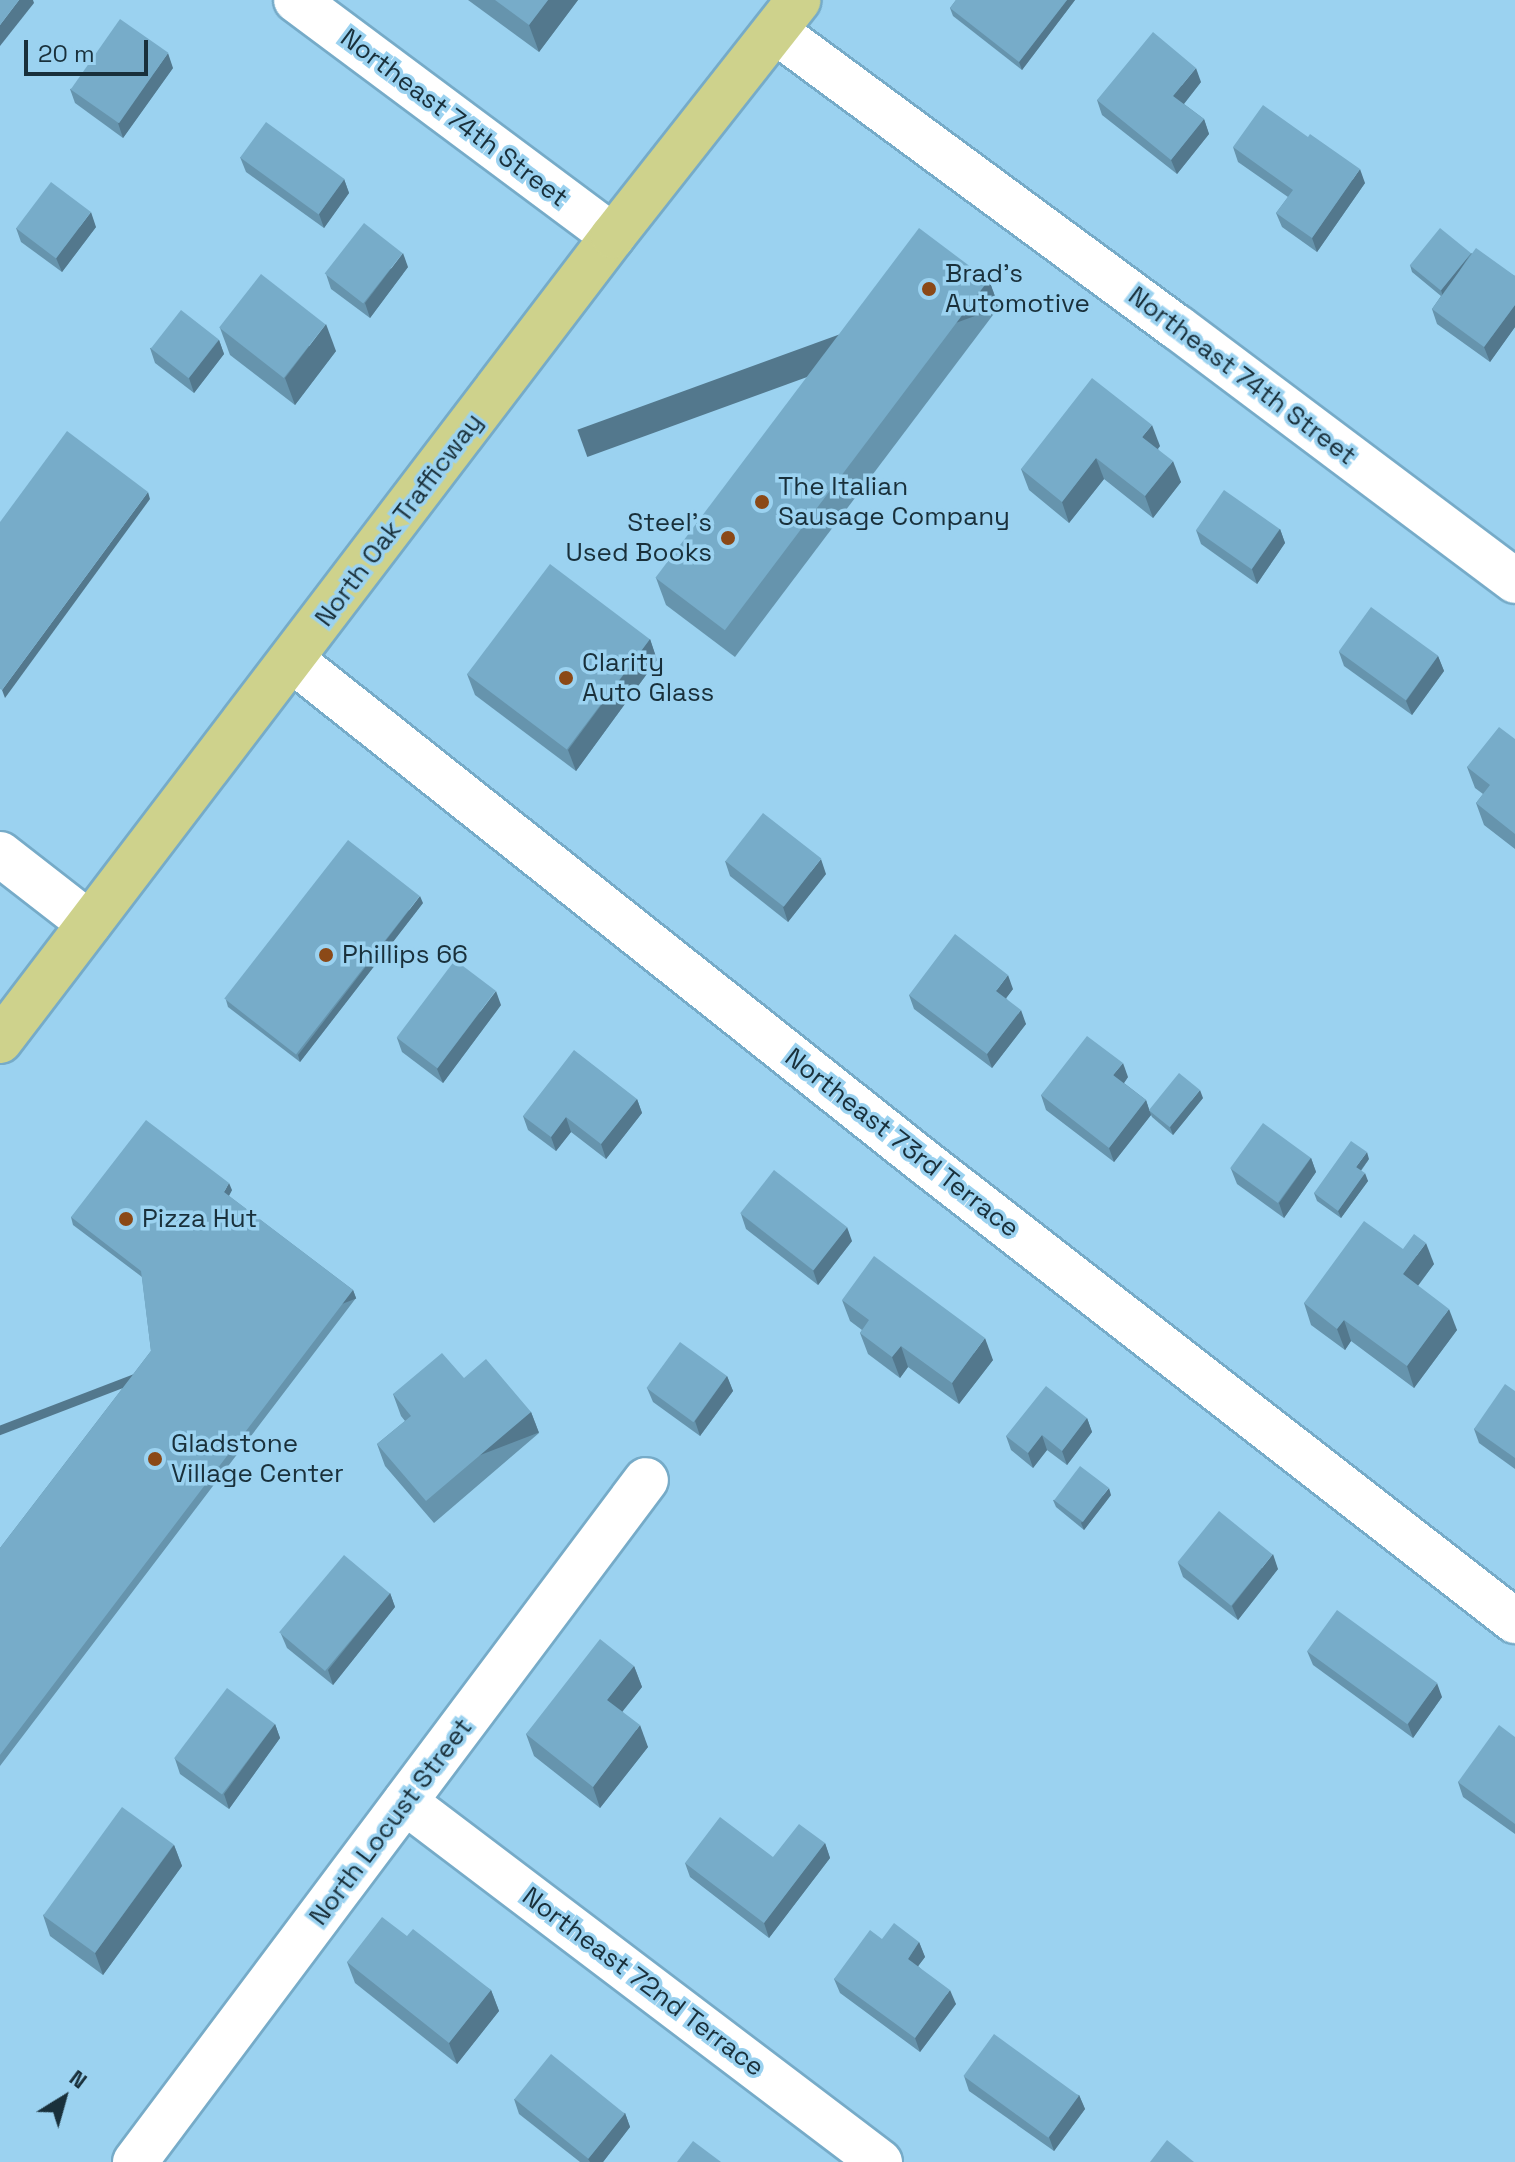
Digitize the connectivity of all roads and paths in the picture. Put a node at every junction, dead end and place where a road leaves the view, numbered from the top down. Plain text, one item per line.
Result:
1 (296, 0) edge
2 (787, 16) edge
3 (613, 236) junction
4 (1515, 581) edge
5 (292, 660) junction
6 (0, 854) edge
7 (89, 923) junction
8 (0, 1041) edge
9 (646, 1480) dead end
10 (1515, 1621) edge
11 (405, 1802) junction
12 (135, 2162) edge
13 (880, 2162) edge

1 - 3 street, Northeast 74th Street
2 - 3 main road, North Oak Trafficway
2 - 4 street, Northeast 74th Street
3 - 5 main road, North Oak Trafficway
5 - 7 main road, North Oak Trafficway
5 - 10 street, Northeast 73rd Terrace
6 - 7 street
7 - 8 main road, North Oak Trafficway
9 - 11 street, North Locust Street
11 - 12 street, North Locust Street
11 - 13 street, Northeast 72nd Terrace

